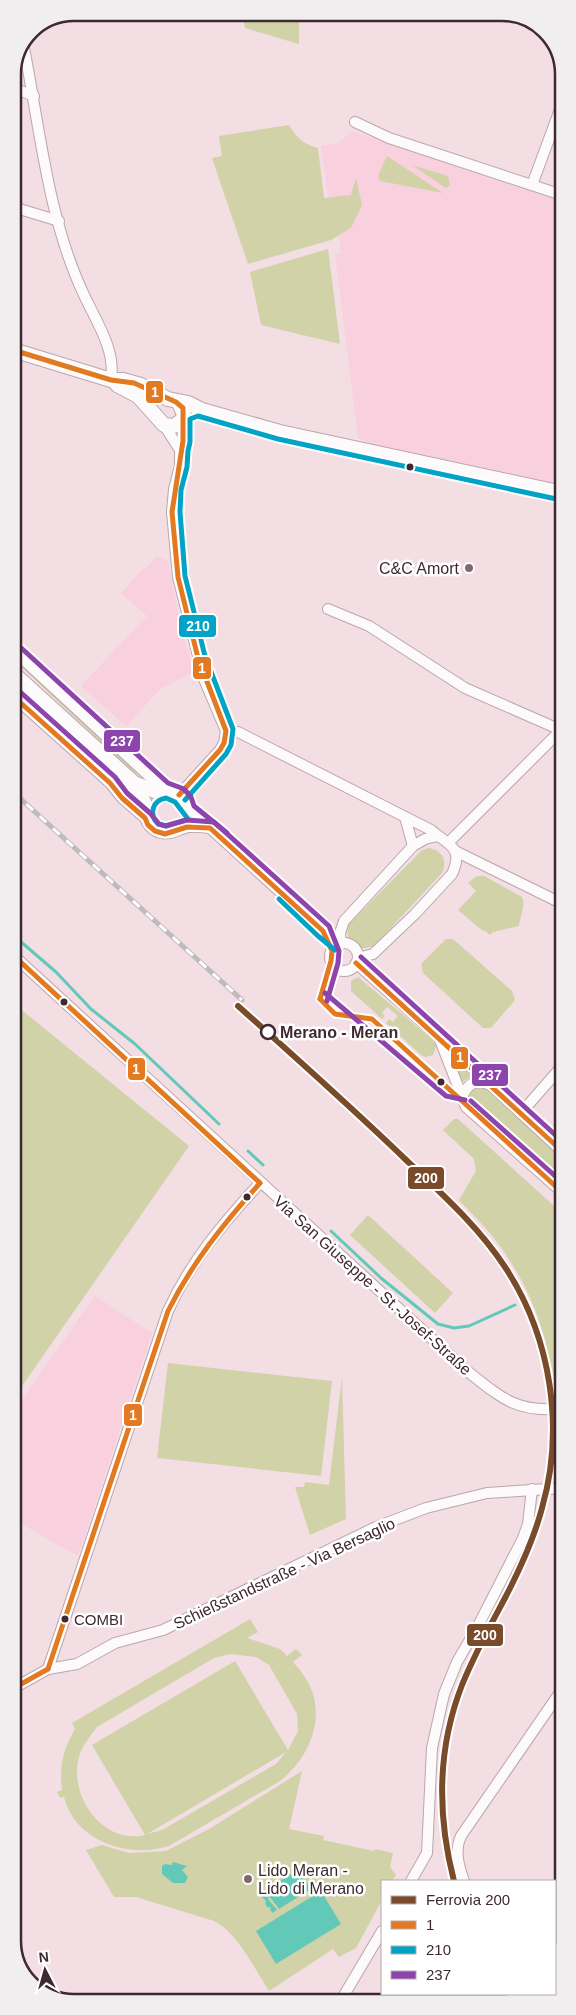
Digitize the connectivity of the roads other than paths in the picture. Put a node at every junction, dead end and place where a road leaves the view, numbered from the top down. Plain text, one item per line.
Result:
1 (25, 54) edge
2 (21, 91) edge
3 (34, 96) junction
4 (355, 122) dead end
5 (555, 130) edge
6 (532, 185) junction
7 (555, 193) edge
8 (21, 209) edge
9 (59, 221) junction
10 (21, 352) edge
11 (111, 380) junction
12 (178, 409) junction
13 (161, 421) junction
14 (180, 450) junction
15 (555, 491) edge
16 (328, 609) dead end
17 (21, 658) edge
18 (21, 680) edge
19 (21, 703) edge
20 (555, 727) edge
21 (226, 731) junction
22 (555, 737) edge
23 (134, 783) junction
24 (160, 791) junction
25 (179, 795) junction
26 (188, 810) junction
27 (145, 811) junction
28 (405, 817) junction
29 (210, 828) junction
30 (179, 829) junction
31 (438, 836) junction
32 (449, 842) junction
33 (413, 846) junction
34 (455, 851) junction
35 (555, 900) edge
36 (344, 921) junction
37 (322, 930) junction
38 (338, 946) junction
39 (373, 954) junction
40 (357, 961) junction
41 (21, 962) edge
42 (368, 974) junction
43 (439, 1037) junction
44 (555, 1074) edge
45 (489, 1084) junction
46 (462, 1097) junction
47 (521, 1113) junction
48 (555, 1145) edge
49 (260, 1183) junction
50 (555, 1186) edge
51 (555, 1408) edge
52 (555, 1488) edge
53 (532, 1489) junction
54 (48, 1669) junction
55 (21, 1684) edge
56 (555, 1700) edge
57 (412, 1880) edge
58 (464, 1880) edge
59 (381, 1934) edge
60 (346, 1994) edge

1 - 3 street
2 - 3 street
3 - 9 street
4 - 6 street
5 - 6 street
6 - 7 street
8 - 9 street
9 - 11 street
10 - 11 main road
11 - 12 main road
11 - 13 main road
12 - 13 main road
12 - 13 main road
12 - 14 street
12 - 15 main road
13 - 14 street
14 - 21 street
16 - 20 street
17 - 24 street
18 - 23 main road
19 - 27 street
21 - 25 street
21 - 28 street
22 - 32 street
23 - 24 main road
23 - 27 main road
24 - 25 street
24 - 27 street
25 - 26 street
26 - 29 street
26 - 30 street
27 - 30 street
28 - 31 street
28 - 33 street
29 - 30 street
29 - 37 street
31 - 32 street
31 - 33 street
32 - 34 street
33 - 36 street
34 - 35 street
34 - 39 street
36 - 37 street
36 - 38 street
37 - 38 street
38 - 40 street
38 - 40 street
39 - 40 street
39 - 42 street
40 - 42 street
41 - 49 street, Via San Giuseppe - St.-Josef-Straße
42 - 43 street
43 - 45 street
43 - 46 street
44 - 47 street
45 - 46 street
45 - 47 street
46 - 50 street
47 - 48 street
49 - 51 street, Via San Giuseppe - St.-Josef-Straße
49 - 54 street
52 - 53 street, Schießstandstraße - Via Bersaglio
53 - 54 street, Schießstandstraße - Via Bersaglio
53 - 57 street
54 - 55 street, Schießstandstraße - Via Bersaglio
56 - 58 street
59 - 60 street

